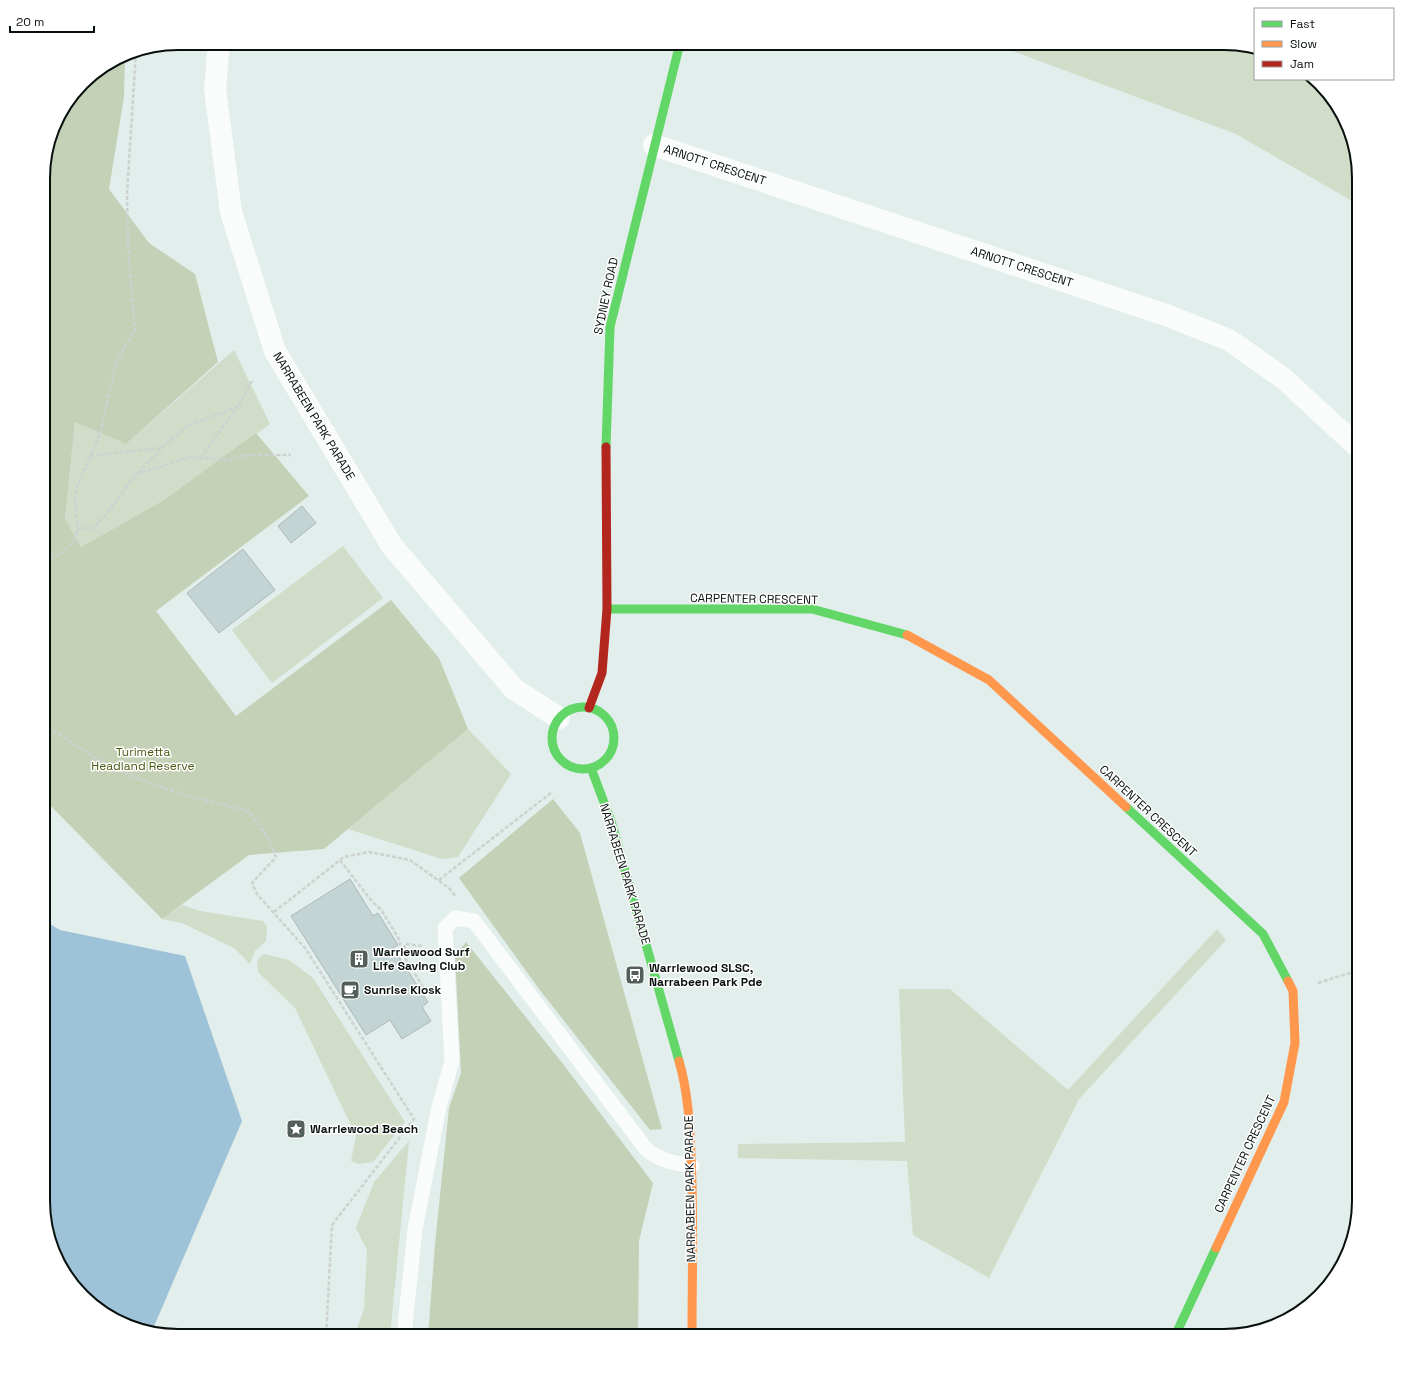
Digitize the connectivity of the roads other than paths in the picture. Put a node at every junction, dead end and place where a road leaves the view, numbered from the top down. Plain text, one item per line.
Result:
1 (218, 50) edge
2 (678, 50) edge
3 (654, 145) junction
4 (1352, 442) edge
5 (607, 609) junction
6 (589, 708) junction
7 (559, 718) junction
8 (591, 768) junction
9 (692, 1166) junction
10 (405, 1329) edge
11 (692, 1329) edge
12 (1178, 1329) edge

1 - 7 street, NARRABEEN PARK PARADE
2 - 3 street, SYDNEY ROAD
3 - 4 street, ARNOTT CRESCENT
3 - 5 street, SYDNEY ROAD
5 - 6 street
5 - 12 street, CARPENTER CRESCENT
6 - 7 street
6 - 8 street
7 - 8 street
8 - 9 street, NARRABEEN PARK PARADE
9 - 10 lane
9 - 11 street, NARRABEEN PARK PARADE

